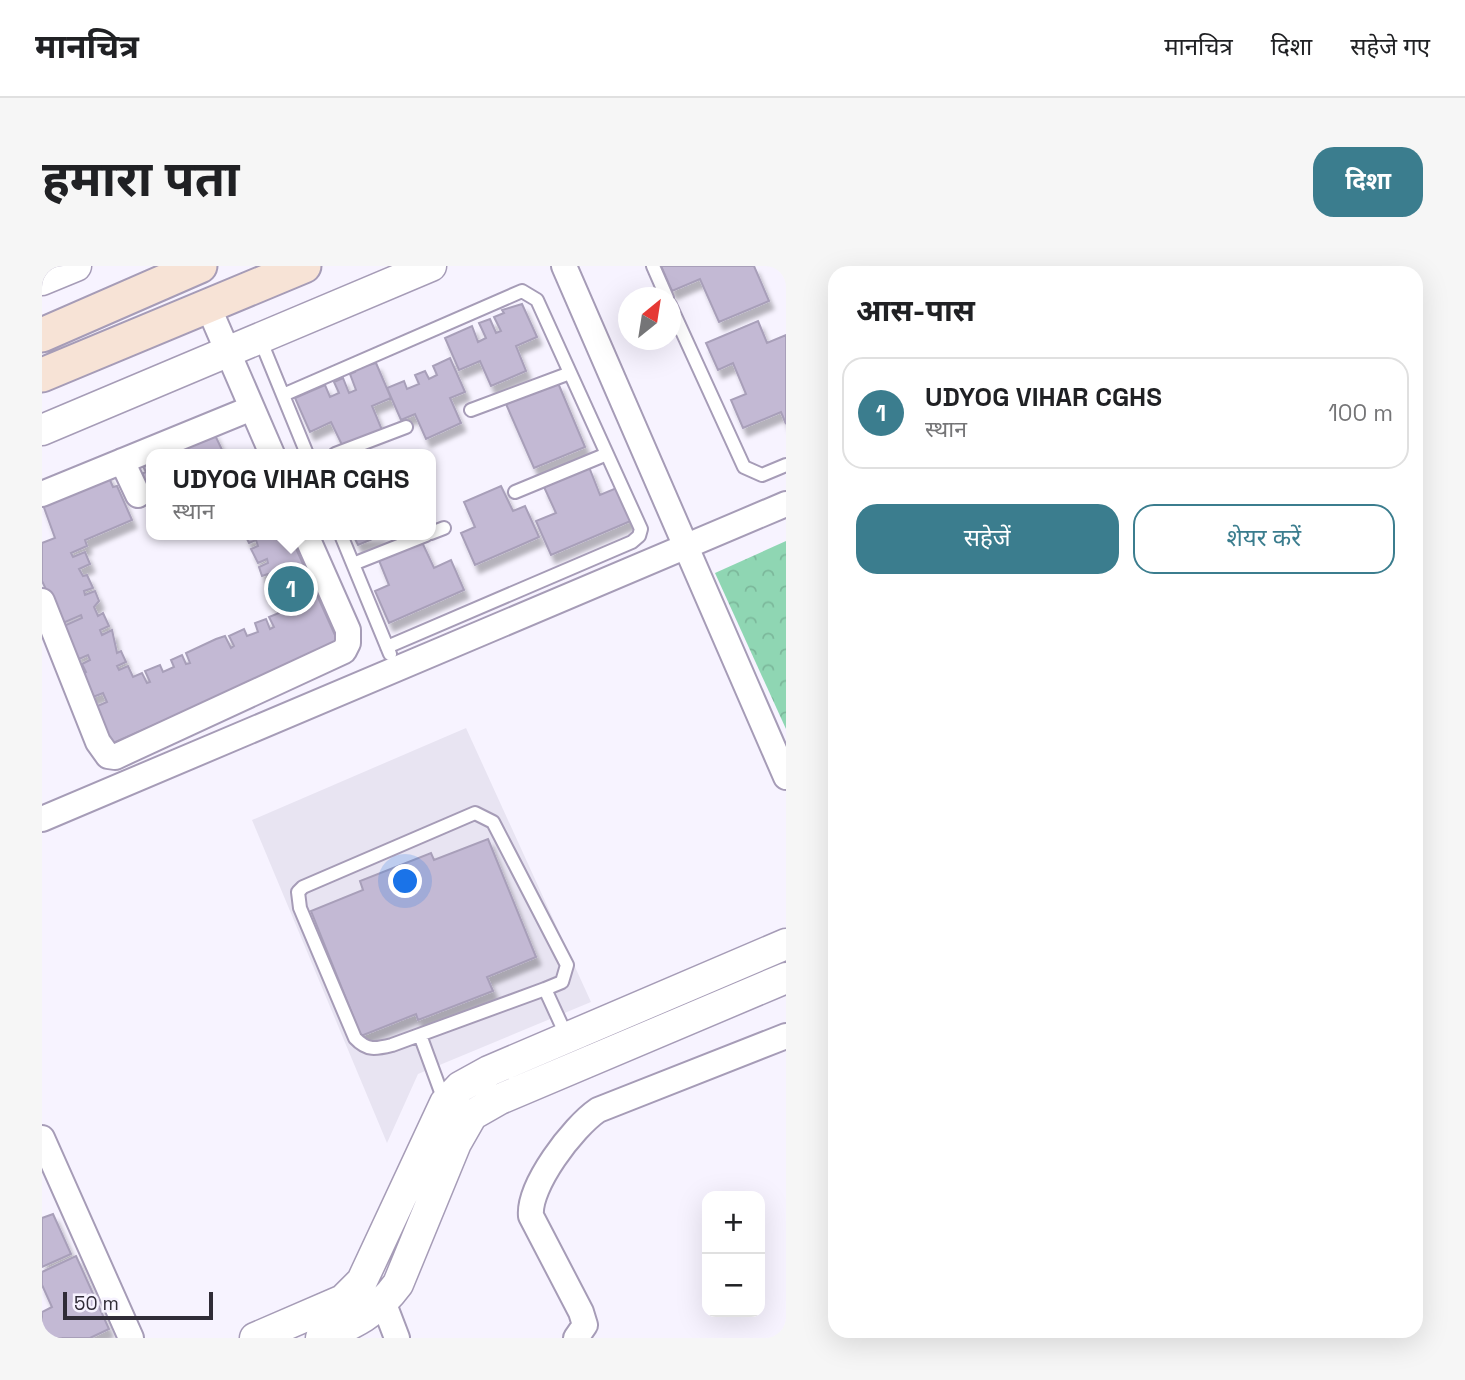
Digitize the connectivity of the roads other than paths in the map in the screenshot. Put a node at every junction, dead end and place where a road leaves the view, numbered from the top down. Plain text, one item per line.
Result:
1 (200, 266) edge
2 (304, 266) edge
3 (430, 266) edge
4 (564, 266) edge
5 (653, 266) edge
6 (662, 287) edge
7 (208, 306) junction
8 (681, 329) edge
9 (42, 335) edge
10 (259, 338) junction
11 (228, 352) junction
12 (570, 373) junction
13 (42, 375) edge
14 (283, 395) junction
15 (252, 408) junction
16 (471, 410) dead end
17 (405, 427) dead end
18 (42, 430) edge
19 (151, 449) edge
20 (270, 449) edge
21 (305, 449) edge
22 (348, 449) edge
23 (146, 451) edge
24 (607, 454) junction
25 (122, 461) junction
26 (786, 465) edge
27 (515, 492) dead end
28 (42, 494) edge
29 (138, 495) dead end
30 (786, 504) edge
31 (308, 540) edge
32 (343, 540) edge
33 (414, 540) edge
34 (686, 546) junction
35 (354, 564) junction
36 (42, 601) edge
37 (392, 658) junction
38 (786, 777) edge
39 (42, 819) edge
40 (786, 944) edge
41 (786, 978) edge
42 (545, 989) junction
43 (419, 1035) junction
44 (786, 1036) edge
45 (567, 1038) junction
46 (445, 1103) junction
47 (42, 1138) edge
48 (42, 1174) edge
49 (384, 1304) junction
50 (117, 1338) edge
51 (131, 1338) edge
52 (256, 1338) edge
53 (321, 1338) edge
54 (397, 1338) edge
55 (576, 1338) edge

1 - 9 main road
2 - 7 main road
3 - 10 street
4 - 34 street
5 - 6 lane
7 - 11 street
7 - 13 main road
8 - 26 lane
10 - 11 street
10 - 14 lane
11 - 15 street
11 - 18 street
12 - 14 lane
12 - 16 lane
12 - 24 lane
14 - 21 lane
15 - 19 street
15 - 20 street
17 - 22 lane
23 - 25 street
24 - 27 lane
24 - 37 lane
25 - 28 street
25 - 29 street
30 - 34 street
31 - 36 street
32 - 35 lane
33 - 35 lane
34 - 37 street
34 - 38 street
35 - 37 lane
37 - 39 street
40 - 45 street
41 - 49 street
42 - 43 lane
42 - 43 lane
42 - 45 lane
43 - 46 lane
44 - 55 street
45 - 46 street
46 - 52 street
47 - 51 street
48 - 50 street
49 - 53 street
49 - 54 street

